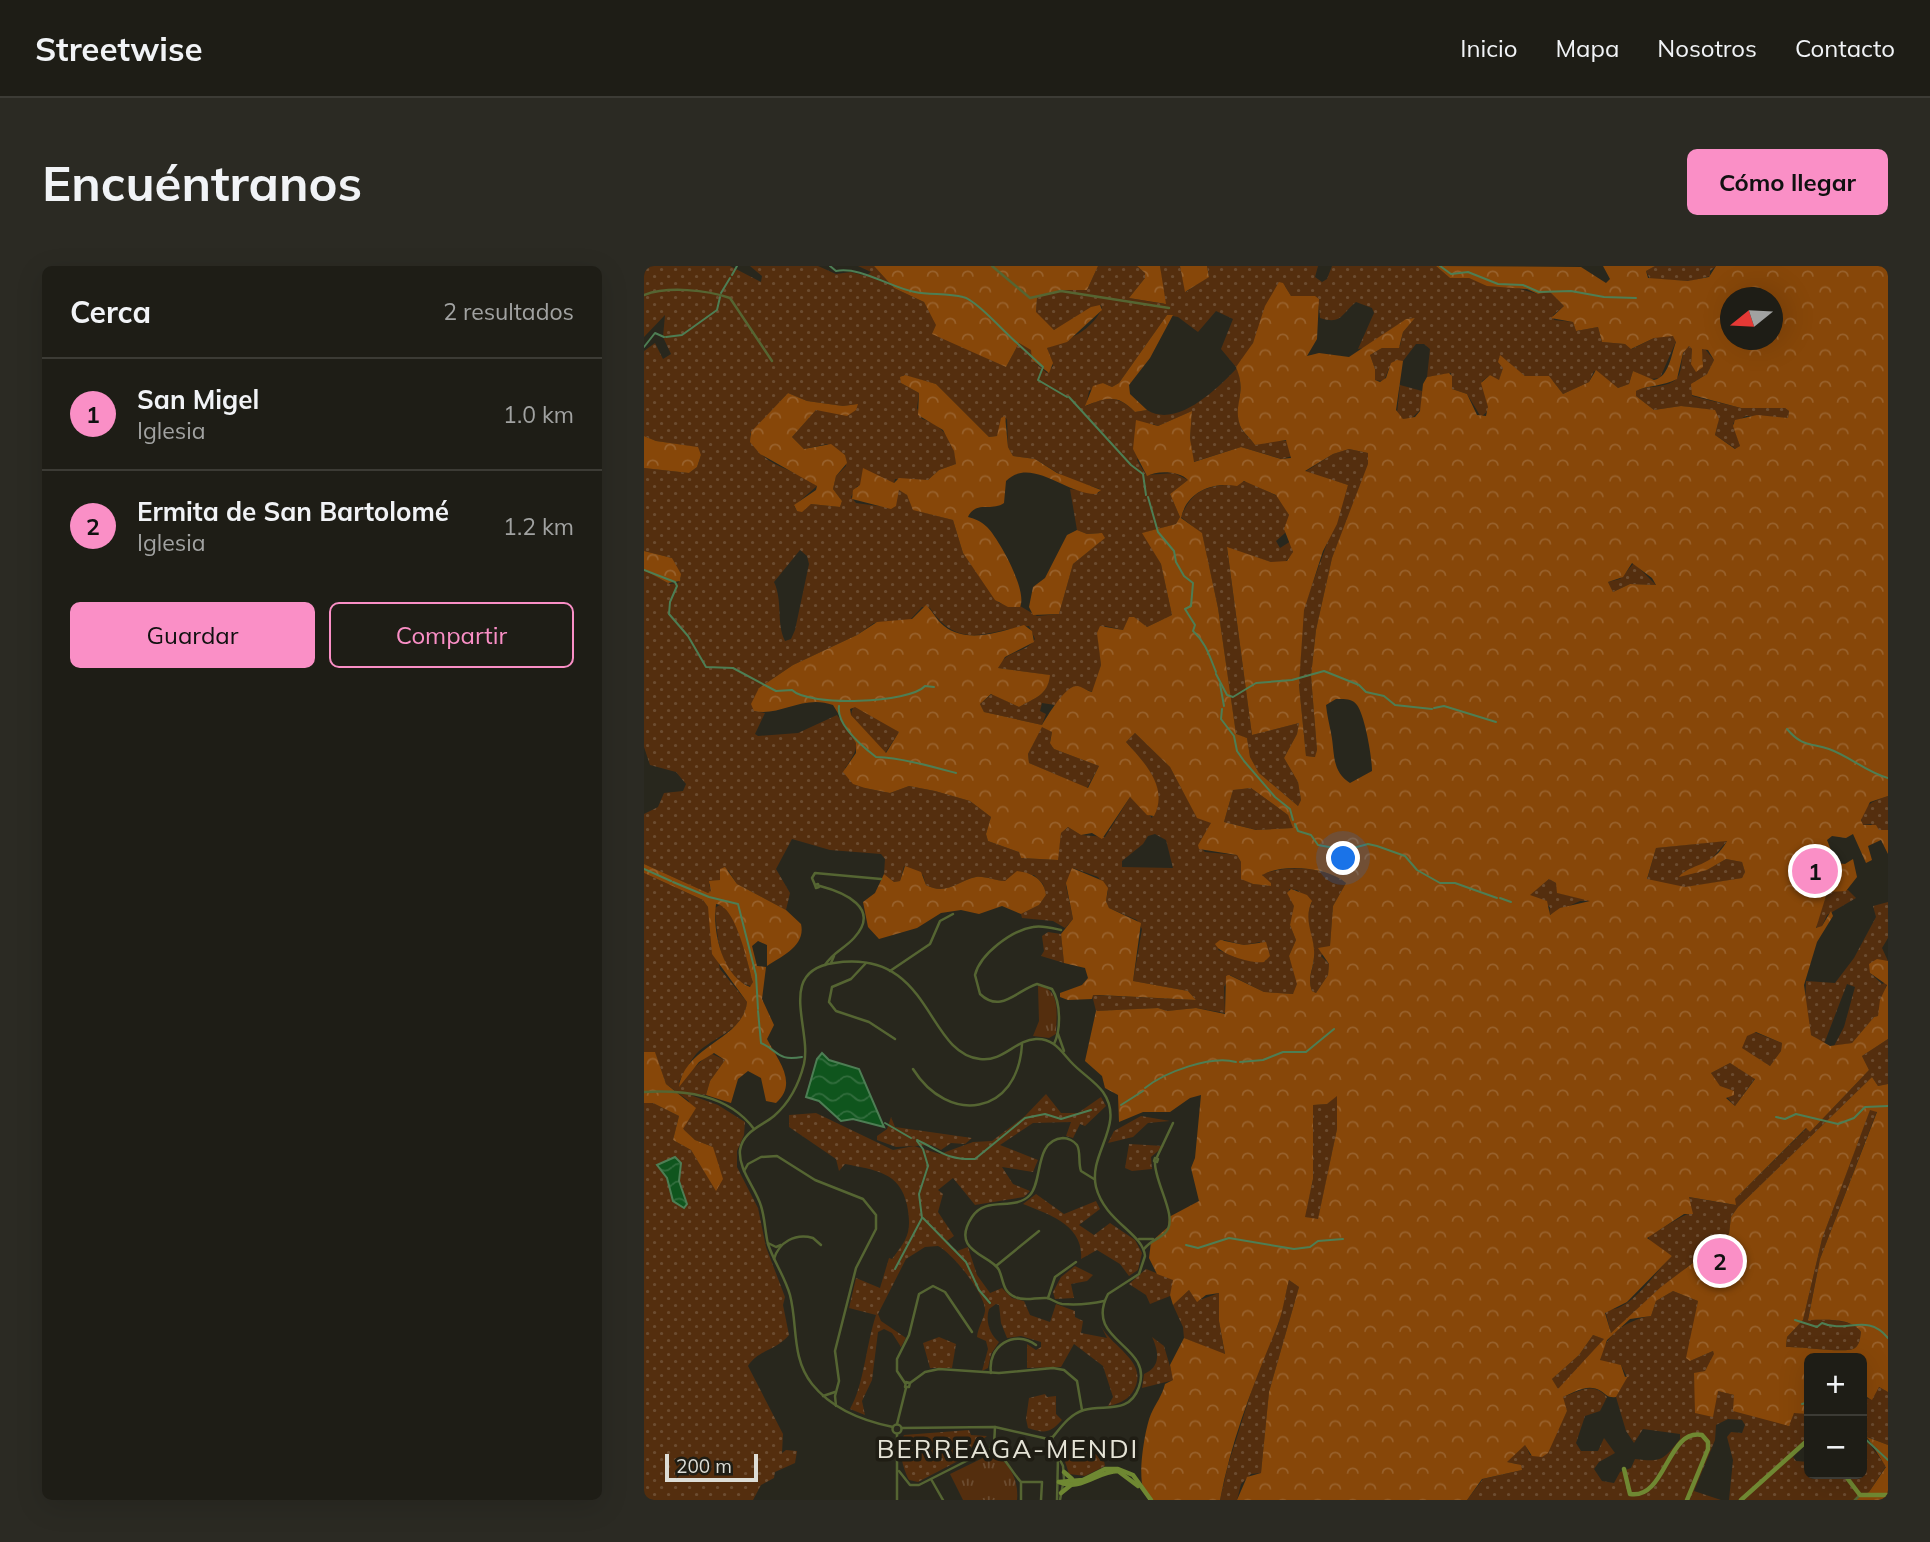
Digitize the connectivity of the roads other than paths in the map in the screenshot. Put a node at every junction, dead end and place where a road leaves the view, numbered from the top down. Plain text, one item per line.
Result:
1 (992, 266) edge
2 (644, 295) edge
3 (1169, 308) dead end
4 (772, 361) dead end
5 (881, 879) dead end
6 (953, 914) dead end
7 (1061, 930) dead end
8 (832, 956) junction
9 (836, 962) junction
10 (850, 962) junction
11 (831, 963) junction
12 (859, 963) junction
13 (866, 963) junction
14 (825, 965) junction
15 (858, 968) junction
16 (900, 969) junction
17 (890, 971) junction
18 (896, 974) junction
19 (901, 978) junction
20 (1058, 1034) junction
21 (895, 1039) dead end
22 (1054, 1044) junction
23 (1022, 1045) junction
24 (1016, 1048) junction
25 (1065, 1053) junction
26 (1021, 1062) junction
27 (913, 1069) dead end
28 (644, 1092) edge
29 (1173, 1124) dead end
30 (754, 1129) junction
31 (741, 1156) junction
32 (747, 1163) junction
33 (741, 1164) junction
34 (744, 1171) junction
35 (1094, 1179) junction
36 (1039, 1231) dead end
37 (1154, 1239) junction
38 (1139, 1240) junction
39 (768, 1242) junction
40 (821, 1245) dead end
41 (776, 1248) junction
42 (1144, 1249) junction
43 (771, 1251) junction
44 (774, 1259) junction
45 (1004, 1262) junction
46 (1076, 1262) dead end
47 (996, 1266) junction
48 (1000, 1273) junction
49 (1048, 1298) junction
50 (1104, 1301) junction
51 (1093, 1303) junction
52 (1102, 1311) junction
53 (972, 1332) dead end
54 (1036, 1345) dead end
55 (991, 1373) junction
56 (907, 1383) junction
57 (834, 1394) junction
58 (823, 1396) junction
59 (829, 1401) junction
60 (836, 1406) junction
61 (1085, 1409) junction
62 (895, 1426) junction
63 (995, 1427) junction
64 (902, 1428) junction
65 (897, 1434) junction
66 (1050, 1440) junction
67 (1804, 1444) edge
68 (994, 1445) junction
69 (990, 1449) junction
70 (995, 1450) junction
71 (1058, 1457) junction
72 (1623, 1469) dead end
73 (899, 1471) junction
74 (1064, 1472) junction
75 (931, 1479) junction
76 (1848, 1479) edge
77 (1021, 1482) junction
78 (1062, 1482) junction
79 (1074, 1483) junction
80 (1061, 1493) junction
81 (1860, 1495) junction
82 (1888, 1495) edge
83 (897, 1500) edge
84 (943, 1500) edge
85 (1021, 1500) edge
86 (1041, 1500) edge
87 (1058, 1500) edge
88 (1151, 1500) edge
89 (1687, 1500) edge
90 (1741, 1500) edge
91 (1855, 1500) edge

1 - 3 street
2 - 4 street
5 - 8 street
6 - 16 street
7 - 20 street
8 - 9 street
8 - 11 street
8 - 14 street
9 - 10 street
9 - 11 street
10 - 12 street
10 - 15 street
11 - 14 street
12 - 13 street
12 - 15 street
13 - 15 street
13 - 17 street
14 - 30 street
15 - 21 street
16 - 17 street
16 - 18 street
16 - 19 street
17 - 18 street
18 - 19 street
19 - 24 street
20 - 22 street
20 - 25 street
22 - 23 street
22 - 25 street
23 - 24 street
23 - 26 street
24 - 26 street
25 - 35 street
26 - 27 street
28 - 30 street
29 - 37 street
30 - 31 street
31 - 32 street
31 - 33 street
32 - 33 street
32 - 34 street
32 - 57 street
33 - 34 street
34 - 39 street
35 - 38 street
35 - 47 street
36 - 45 street
37 - 38 street
37 - 42 street
38 - 42 street
39 - 41 street
39 - 43 street
40 - 41 street
41 - 43 street
41 - 44 street
42 - 50 street
43 - 44 street
44 - 58 street
45 - 47 street
45 - 48 street
46 - 49 street
47 - 48 street
48 - 49 street
49 - 51 street
50 - 51 street
50 - 52 street
51 - 52 street
52 - 61 street
53 - 56 street
54 - 55 street
55 - 56 street
55 - 61 street
56 - 62 street
57 - 58 street
57 - 59 street
57 - 60 street
58 - 59 street
59 - 60 street
60 - 62 street
61 - 66 street
62 - 64 street
62 - 65 street
63 - 64 street
63 - 66 street
63 - 68 street
64 - 65 street
65 - 73 street
66 - 71 street
67 - 90 street
68 - 69 street
68 - 70 street
69 - 70 street
69 - 75 street
70 - 77 street
71 - 74 street
71 - 78 street
72 - 89 street
73 - 75 street
73 - 83 street
74 - 78 street
74 - 79 street
75 - 84 street
76 - 81 street
77 - 85 street
77 - 86 street
78 - 79 street
78 - 80 street
78 - 87 street
79 - 80 street
79 - 88 street
80 - 87 street
81 - 82 street
81 - 91 street

